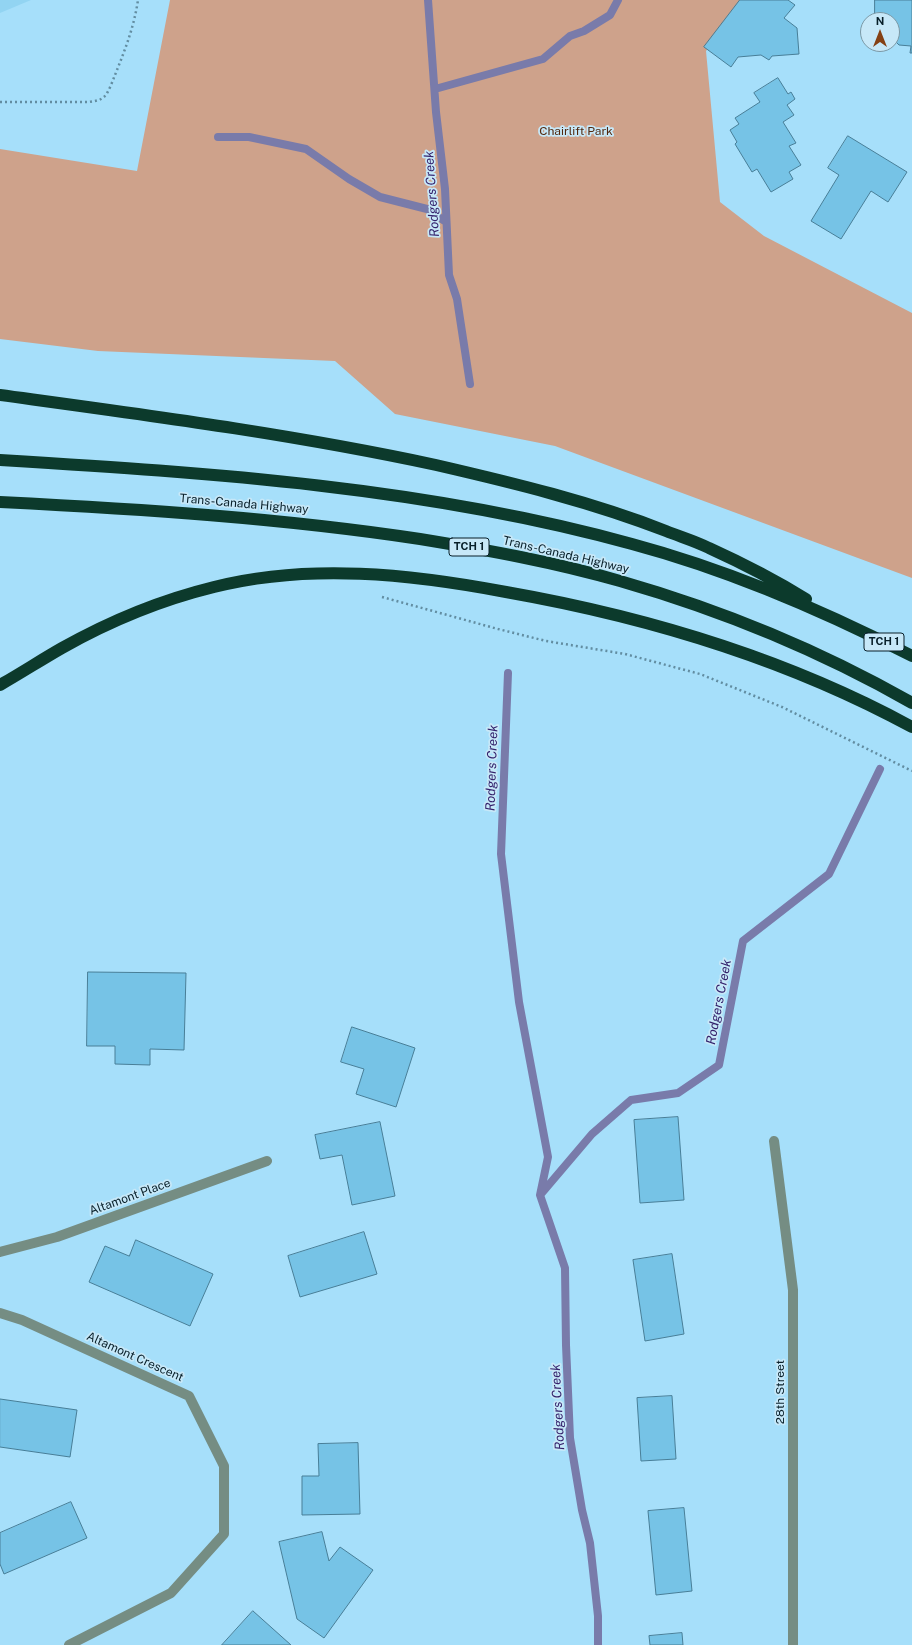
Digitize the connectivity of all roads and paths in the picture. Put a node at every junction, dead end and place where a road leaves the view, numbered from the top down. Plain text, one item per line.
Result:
1 (138, 0) edge
2 (0, 102) edge
3 (0, 395) edge
4 (0, 460) edge
5 (0, 502) edge
6 (375, 595) dead end
7 (856, 627) junction
8 (912, 656) edge
9 (0, 685) edge
10 (912, 703) edge
11 (912, 727) edge
12 (912, 771) edge
13 (774, 1141) dead end
14 (267, 1161) dead end
15 (0, 1252) edge
16 (0, 1313) edge
17 (69, 1645) edge
18 (793, 1645) edge

1 - 2 path
3 - 7 highway
4 - 7 highway, TCH 1
5 - 10 highway, Trans-Canada Highway / TCH 1
6 - 12 path
7 - 8 highway, TCH 1
9 - 11 highway
13 - 18 street, 28th Street
14 - 15 street, Altamont Place
16 - 17 street, Altamont Crescent

